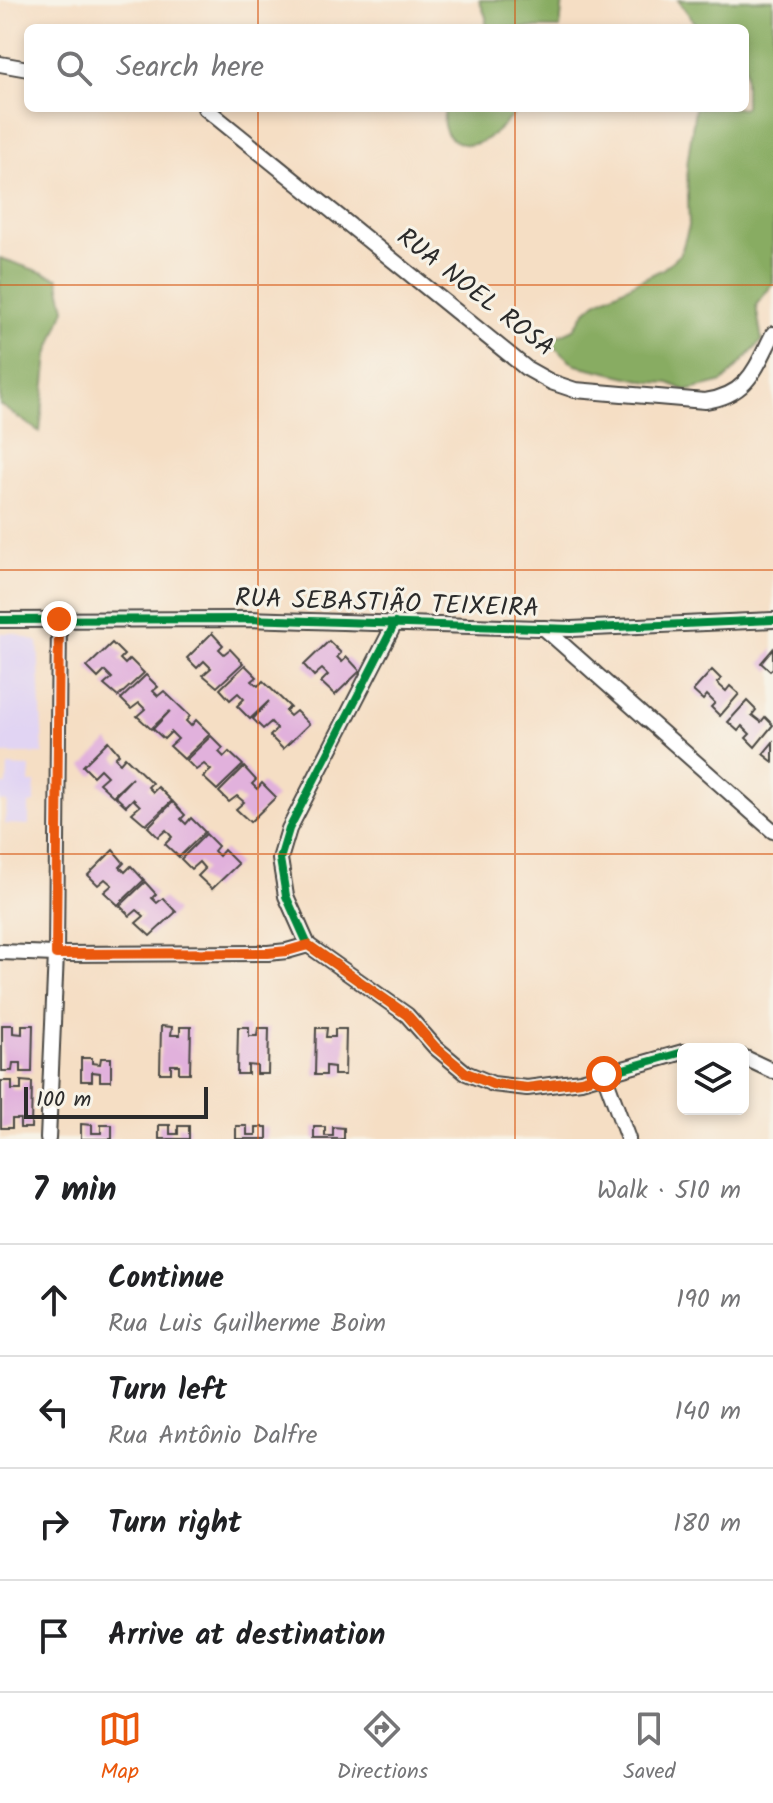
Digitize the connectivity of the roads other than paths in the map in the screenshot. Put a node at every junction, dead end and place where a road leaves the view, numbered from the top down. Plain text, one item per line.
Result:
1 (0, 64) edge
2 (24, 68) edge
3 (210, 112) edge
4 (773, 334) edge
5 (59, 619) junction
6 (0, 620) edge
7 (773, 620) edge
8 (395, 623) junction
9 (544, 628) junction
10 (773, 831) edge
11 (308, 945) junction
12 (0, 952) edge
13 (56, 954) junction
14 (677, 1054) edge
15 (749, 1060) edge
16 (773, 1071) edge
17 (604, 1074) junction
18 (48, 1139) edge
19 (628, 1139) edge

1 - 2 street
3 - 4 street, RUA NOEL ROSA
5 - 6 street, RUA SEBASTIÃO TEIXEIRA
5 - 8 street, RUA SEBASTIÃO TEIXEIRA
5 - 13 street
7 - 9 street, RUA SEBASTIÃO TEIXEIRA
8 - 9 street, RUA SEBASTIÃO TEIXEIRA
8 - 11 street
9 - 10 street
11 - 13 street
11 - 17 street
12 - 13 street
13 - 18 street
14 - 17 street
15 - 16 street
17 - 19 street

